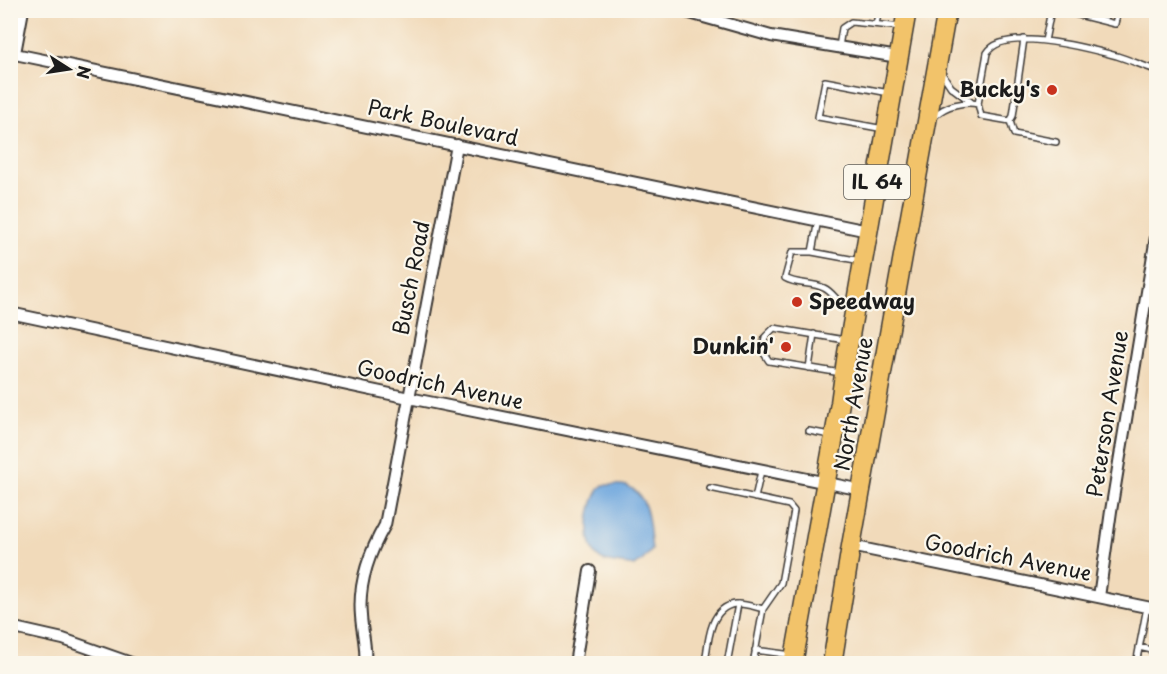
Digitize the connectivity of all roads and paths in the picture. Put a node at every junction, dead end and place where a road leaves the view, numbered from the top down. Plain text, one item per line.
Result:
1 (23, 10) edge
2 (680, 10) edge
3 (879, 10) edge
4 (948, 10) edge
5 (1051, 10) edge
6 (1075, 10) edge
7 (1118, 10) edge
8 (905, 19) edge
9 (876, 24) junction
10 (1024, 39) junction
11 (1045, 41) junction
12 (839, 48) junction
13 (13, 53) edge
14 (898, 57) junction
15 (937, 67) junction
16 (1156, 70) edge
17 (892, 94) junction
18 (971, 102) junction
19 (978, 104) junction
20 (1010, 121) junction
21 (928, 123) junction
22 (886, 129) junction
23 (1056, 142) dead end
24 (457, 145) junction
25 (818, 220) junction
26 (868, 231) junction
27 (1156, 237) edge
28 (812, 252) junction
29 (863, 261) junction
30 (855, 309) junction
31 (10, 314) edge
32 (814, 334) junction
33 (849, 341) junction
34 (809, 368) junction
35 (844, 374) junction
36 (409, 399) junction
37 (809, 431) dead end
38 (834, 436) junction
39 (761, 471) junction
40 (825, 483) junction
41 (710, 488) dead end
42 (862, 490) junction
43 (755, 498) junction
44 (851, 546) junction
45 (590, 571) dead end
46 (1099, 597) junction
47 (738, 604) junction
48 (1152, 608) edge
49 (763, 609) junction
50 (10, 627) edge
51 (1139, 647) junction
52 (755, 650) junction
53 (1156, 651) edge
54 (794, 660) edge
55 (134, 663) edge
56 (364, 663) edge
57 (575, 663) edge
58 (705, 663) edge
59 (727, 663) edge
60 (753, 663) edge
61 (832, 663) edge
62 (1136, 663) edge

1 - 13 street
2 - 12 street
3 - 9 lane
4 - 15 main road, North Avenue / IL 64
5 - 11 lane
6 - 7 lane
8 - 9 lane
8 - 14 main road, North Avenue / IL 64
9 - 12 lane
10 - 11 lane
10 - 19 lane
10 - 20 lane
11 - 16 lane
12 - 14 street
13 - 24 street, Park Boulevard
14 - 17 main road, North Avenue / IL 64
15 - 18 lane
15 - 21 main road, North Avenue / IL 64
17 - 22 main road, North Avenue / IL 64
17 - 22 lane
18 - 19 lane
18 - 21 lane
19 - 20 lane
20 - 23 lane
21 - 42 main road, North Avenue / IL 64
22 - 26 main road, North Avenue / IL 64
24 - 25 street, Park Boulevard
24 - 36 street, Busch Road
25 - 26 street, Park Boulevard
25 - 28 lane
26 - 29 main road, North Avenue / IL 64
27 - 46 street, Peterson Avenue
28 - 29 lane
28 - 30 lane
29 - 30 main road, North Avenue / IL 64
30 - 33 main road, North Avenue / IL 64
31 - 36 street, Goodrich Avenue
32 - 33 lane
32 - 34 lane
32 - 34 lane
33 - 35 main road, North Avenue / IL 64
34 - 35 lane
35 - 38 main road, North Avenue / IL 64
36 - 39 street, Goodrich Avenue
36 - 56 street, Busch Road
37 - 38 lane
38 - 40 main road, North Avenue / IL 64
39 - 40 street, Goodrich Avenue
39 - 43 lane
40 - 42 street, Goodrich Avenue
40 - 54 main road, North Avenue / IL 64
41 - 43 lane
42 - 44 main road, North Avenue / IL 64
43 - 49 lane
44 - 46 street, Goodrich Avenue
44 - 61 main road, North Avenue / IL 64
45 - 57 street
46 - 48 street, Goodrich Avenue
47 - 49 lane
47 - 58 lane
47 - 59 lane
48 - 51 lane
49 - 52 lane
50 - 55 street
51 - 53 lane
51 - 62 lane
52 - 54 lane
52 - 60 lane

